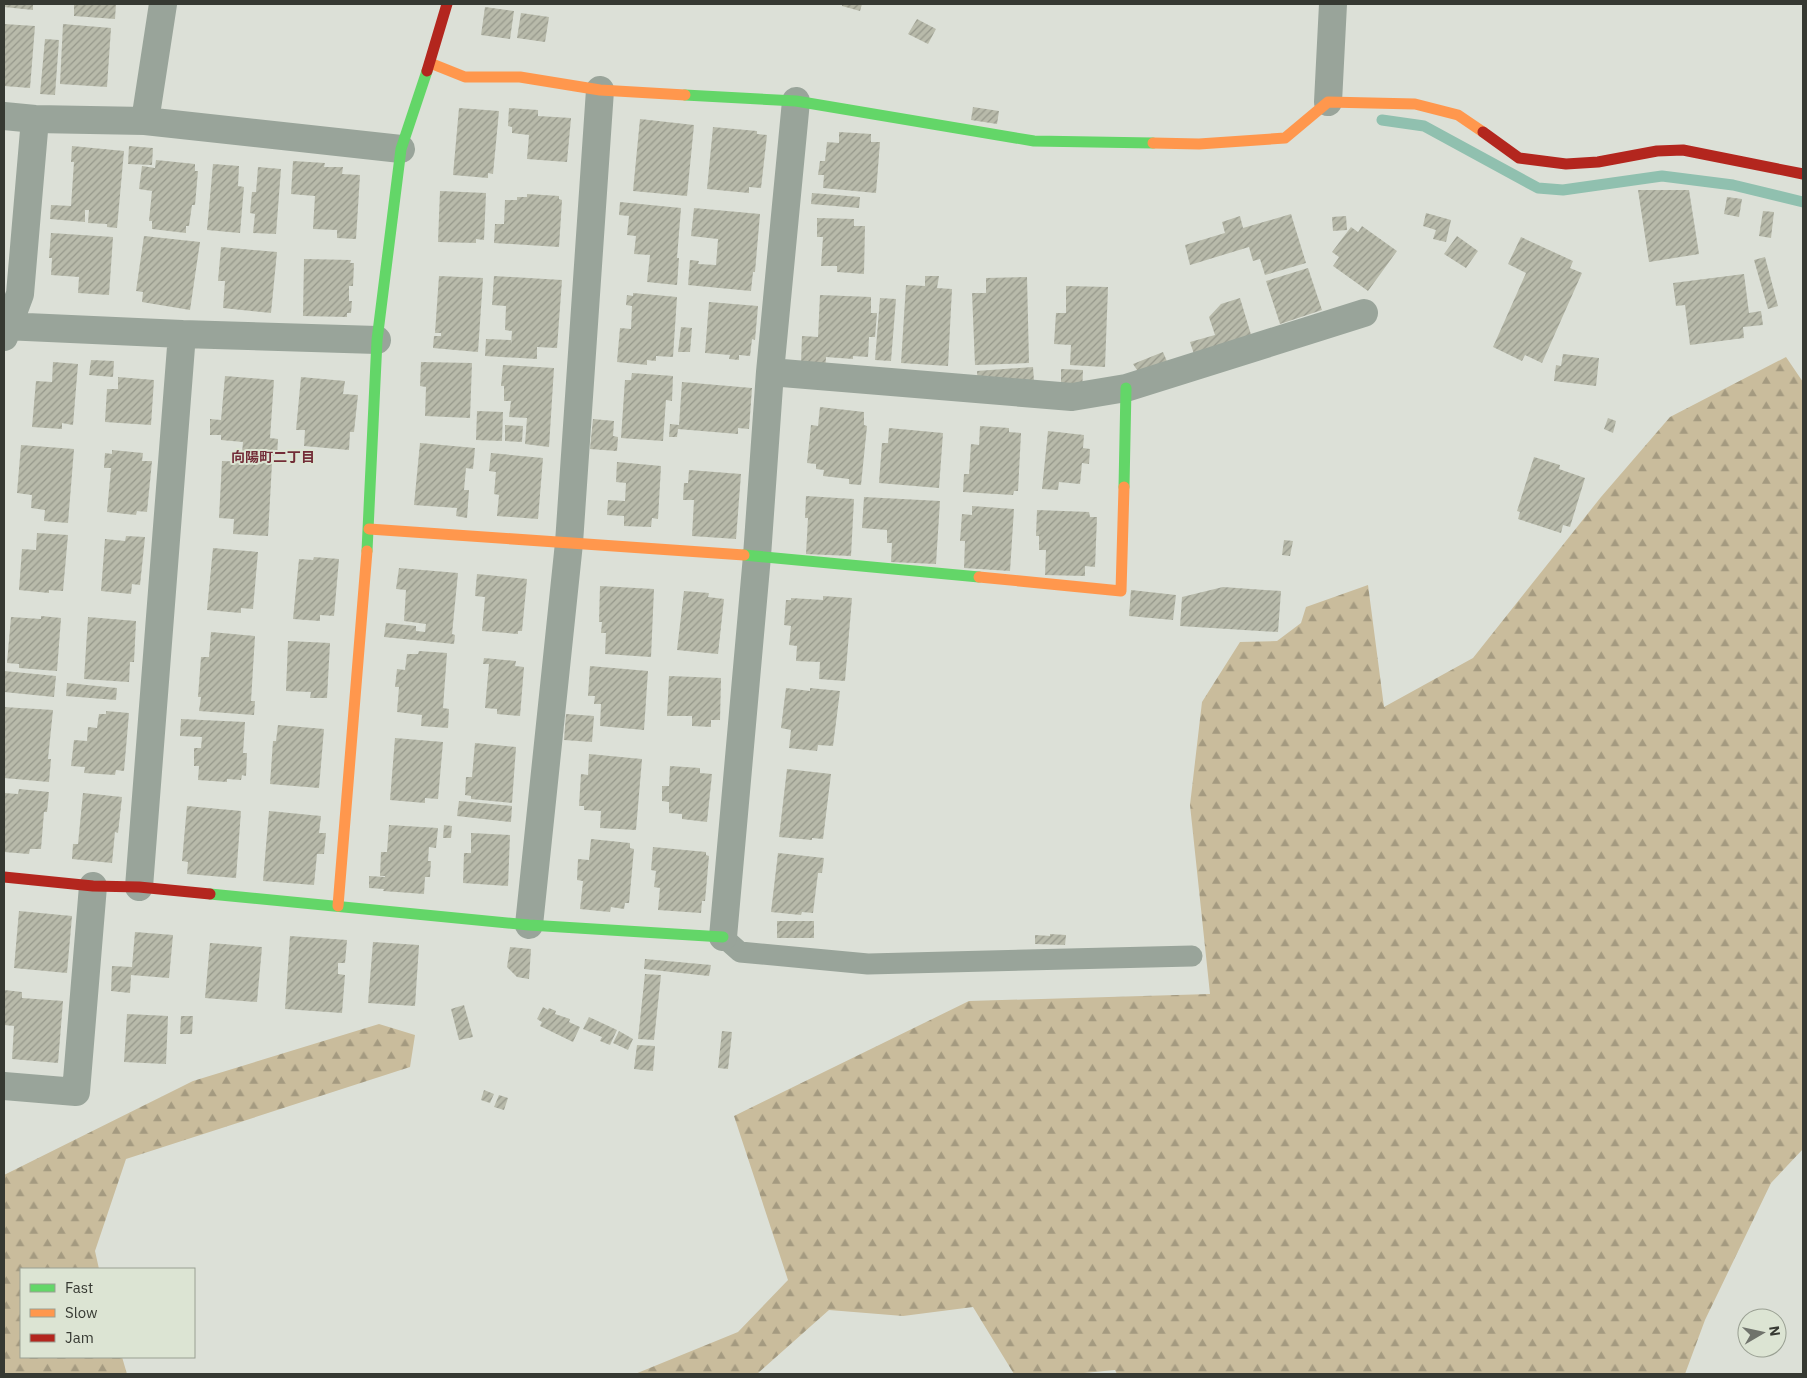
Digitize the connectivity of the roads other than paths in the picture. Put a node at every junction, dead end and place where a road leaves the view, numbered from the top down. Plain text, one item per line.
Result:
1 (163, 4) edge
2 (447, 4) edge
3 (1333, 4) edge
4 (430, 63) junction
5 (600, 90) junction
6 (796, 101) junction
7 (1328, 102) junction
8 (4, 116) edge
9 (35, 118) junction
10 (146, 121) junction
11 (402, 149) junction
12 (1803, 174) edge
13 (1364, 313) dead end
14 (5, 330) edge
15 (182, 334) junction
16 (377, 340) junction
17 (770, 372) junction
18 (1126, 388) junction
19 (369, 529) junction
20 (569, 543) junction
21 (757, 556) junction
22 (4, 877) edge
23 (93, 886) junction
24 (140, 887) junction
25 (338, 906) junction
26 (529, 925) junction
27 (723, 937) junction
28 (1192, 956) dead end
29 (4, 1086) edge

1 - 10 street
2 - 4 street
3 - 7 street
4 - 5 street
4 - 11 street
5 - 6 street
5 - 20 street
6 - 7 street
6 - 17 street
7 - 12 street
8 - 9 street
9 - 10 street
9 - 14 street
10 - 11 street
11 - 16 street
13 - 18 street
14 - 15 street
15 - 16 street
15 - 24 street
16 - 19 street
17 - 18 street
17 - 21 street
18 - 21 street
19 - 20 street
19 - 25 street
20 - 21 street
20 - 26 street
21 - 27 street
22 - 23 street
23 - 24 street
23 - 29 street
24 - 25 street
25 - 26 street
26 - 27 street
27 - 28 lane

